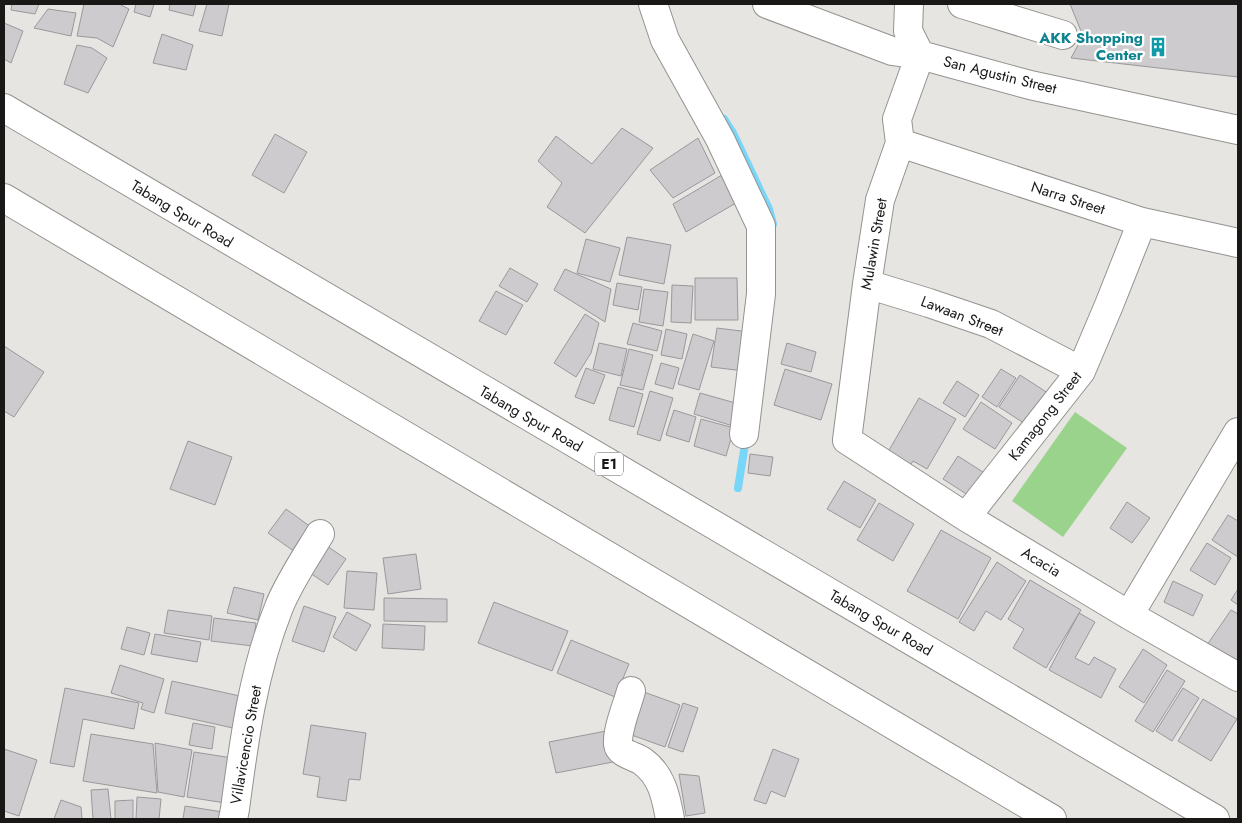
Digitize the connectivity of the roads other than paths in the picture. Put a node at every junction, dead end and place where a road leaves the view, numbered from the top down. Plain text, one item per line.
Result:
1 (653, 4) edge
2 (767, 4) edge
3 (908, 4) edge
4 (962, 4) edge
5 (1063, 35) dead end
6 (920, 55) junction
7 (4, 108) edge
8 (1238, 130) edge
9 (900, 144) junction
10 (4, 198) edge
11 (1142, 222) junction
12 (1238, 243) edge
13 (866, 284) junction
14 (1081, 372) junction
15 (1238, 432) edge
16 (744, 434) dead end
17 (847, 440) joint
18 (966, 517) junction
19 (320, 534) dead end
20 (1129, 615) junction
21 (1238, 677) edge
22 (631, 691) dead end
23 (233, 819) edge
24 (670, 819) edge
25 (1052, 819) edge
26 (1215, 819) edge

1 - 16 main road
2 - 6 main road, San Agustin Street
3 - 6 main road
4 - 5 main road
6 - 8 main road, San Agustin Street
6 - 9 main road, Mulawin Street
7 - 26 main road, Tabang Spur Road / E1
9 - 11 main road, Narra Street
9 - 13 main road, Mulawin Street
10 - 25 main road
11 - 12 main road, Narra Street
11 - 14 main road, Kamagong Street
13 - 14 main road, Lawaan Street
13 - 17 main road, Mulawin Street
14 - 18 main road, Kamagong Street
15 - 20 main road
17 - 18 main road, Acacia
18 - 20 main road, Acacia
19 - 23 main road, Villavicencio Street
20 - 21 main road, Acacia
22 - 24 main road

